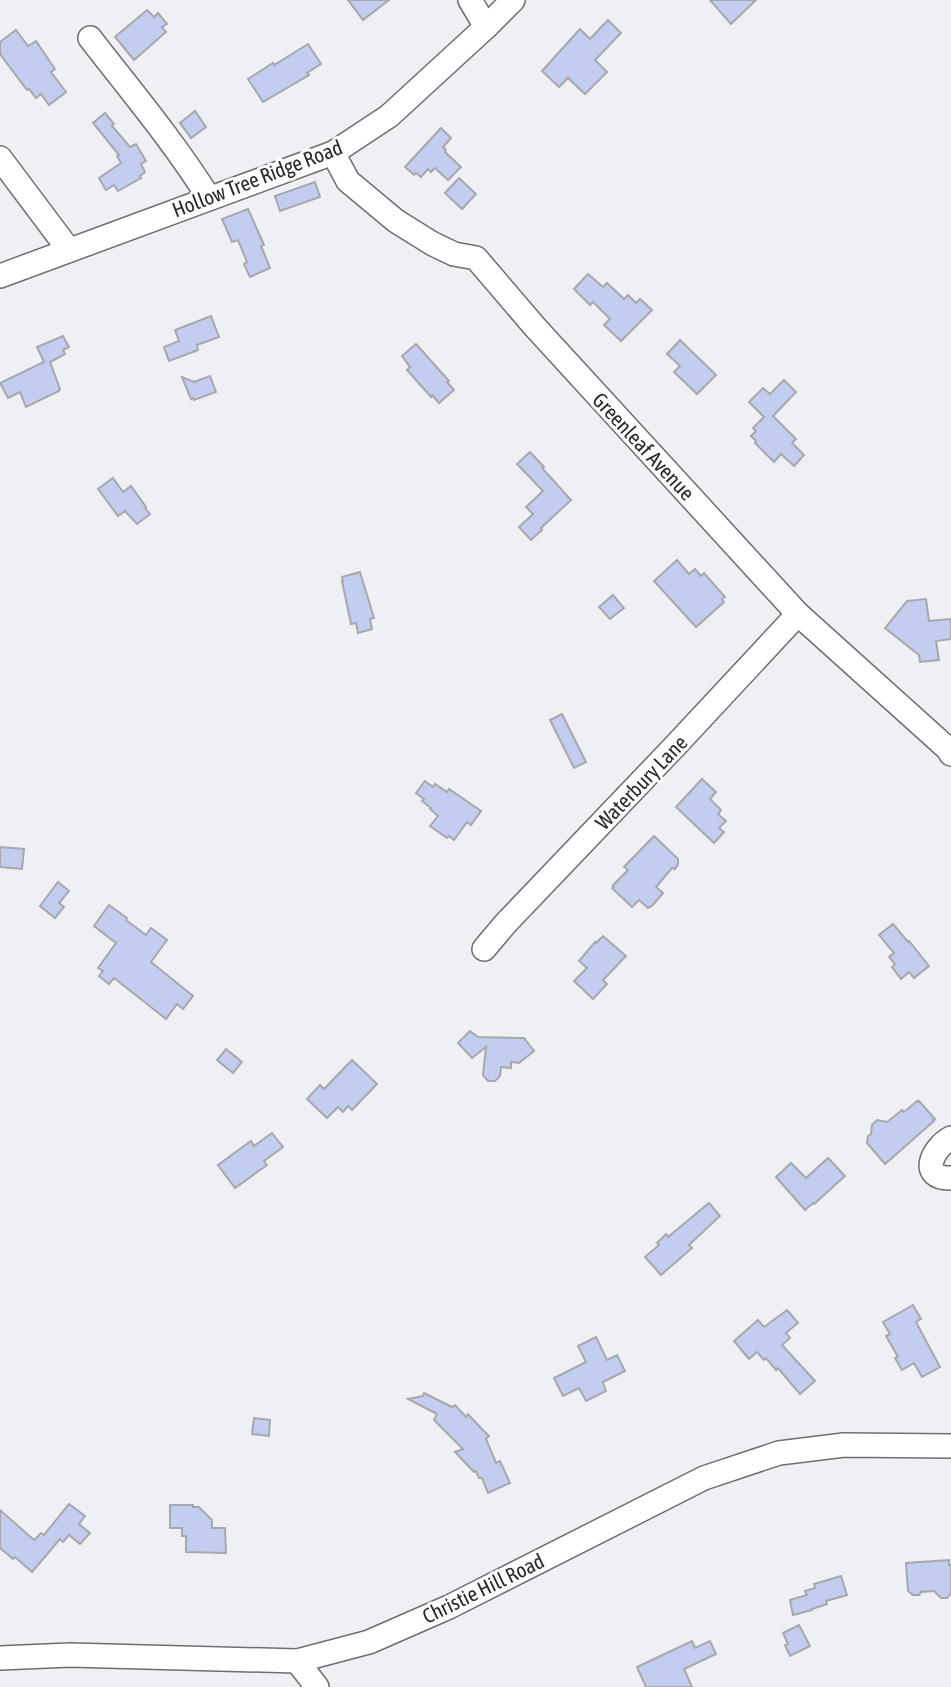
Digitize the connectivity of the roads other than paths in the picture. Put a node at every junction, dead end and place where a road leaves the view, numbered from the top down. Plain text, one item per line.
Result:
1 (470, 0) edge
2 (513, 0) edge
3 (486, 27) junction
4 (90, 38) dead end
5 (333, 153) junction
6 (0, 159) edge
7 (209, 198) junction
8 (69, 250) junction
9 (0, 276) edge
10 (798, 614) junction
11 (950, 750) edge
12 (484, 949) dead end
13 (951, 1138) edge
14 (951, 1178) edge
15 (951, 1446) edge
16 (0, 1658) edge
17 (298, 1661) junction
18 (317, 1687) edge

1 - 3 street
2 - 3 street, Hollow Tree Ridge Road
3 - 5 street, Hollow Tree Ridge Road
4 - 7 street
5 - 7 street, Hollow Tree Ridge Road
5 - 10 street, Greenleaf Avenue
6 - 8 street
7 - 8 street, Hollow Tree Ridge Road
8 - 9 street, Hollow Tree Ridge Road
10 - 11 street, Greenleaf Avenue
10 - 12 street, Waterbury Lane
13 - 14 street
15 - 17 street, Christie Hill Road
16 - 17 street, Christie Hill Road
17 - 18 street

